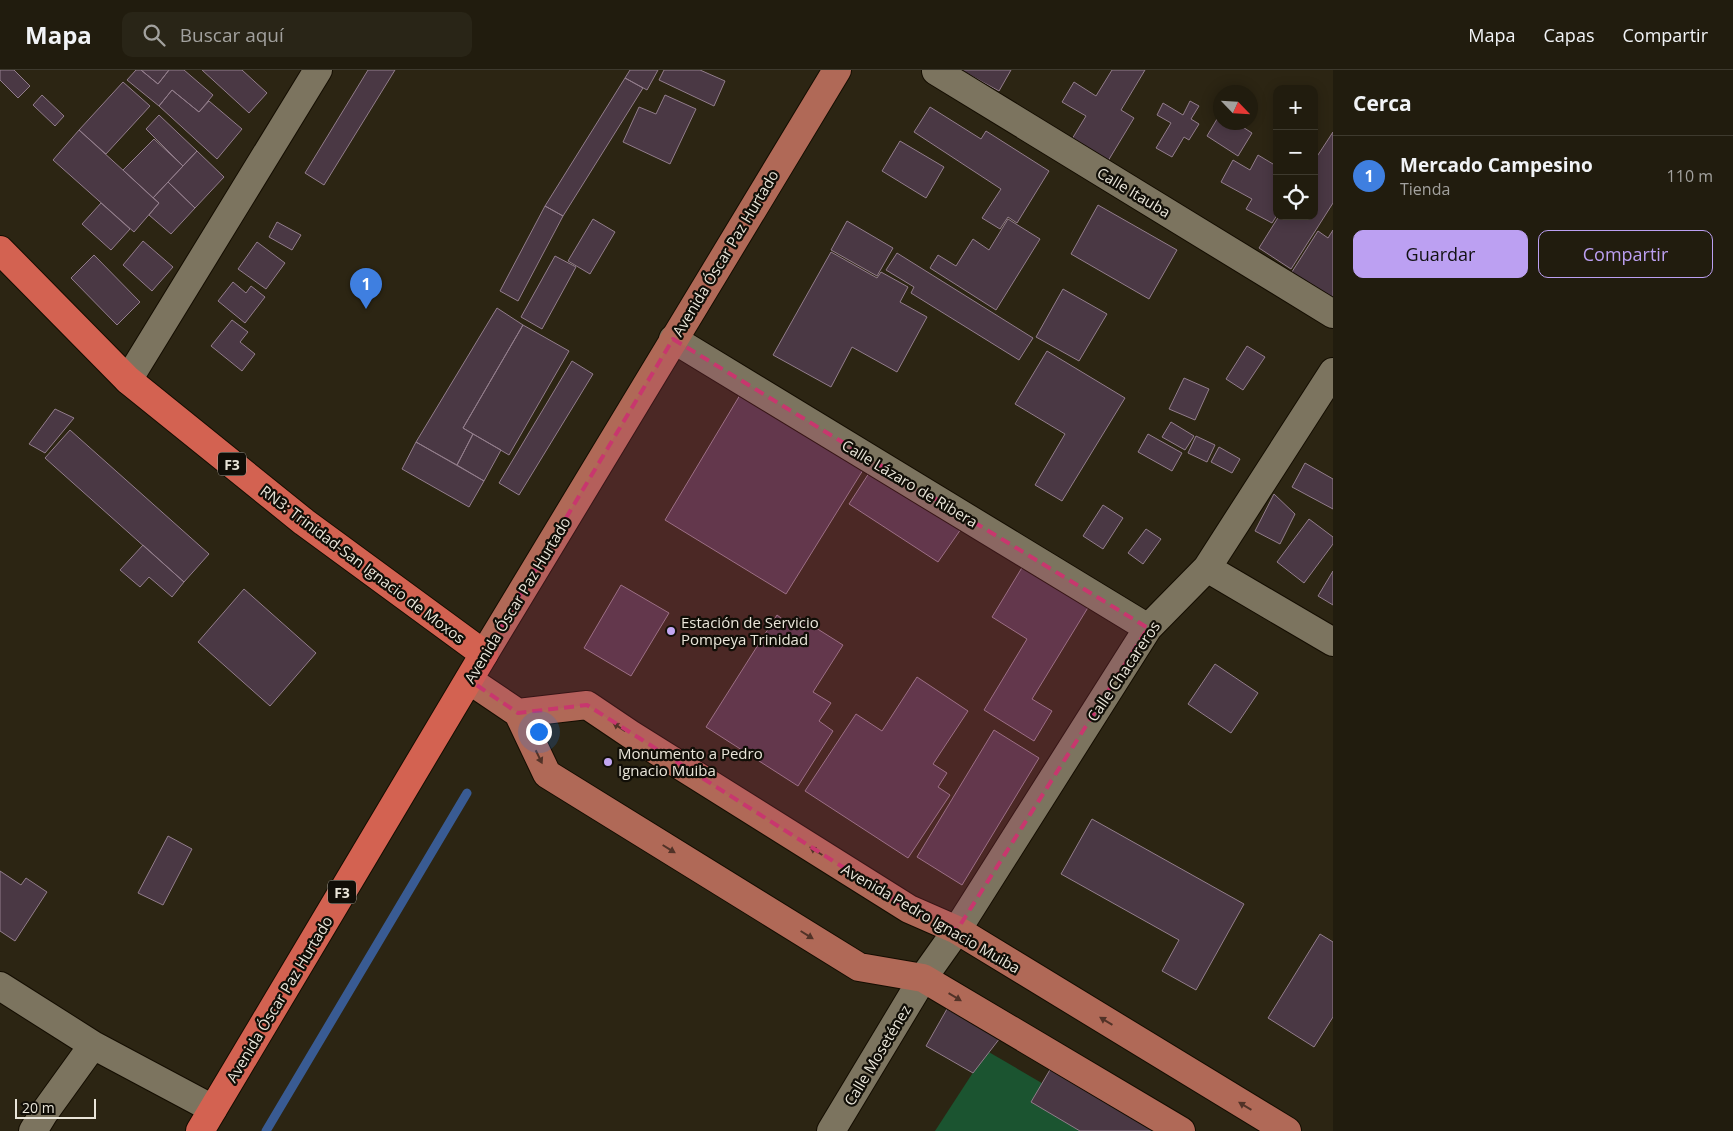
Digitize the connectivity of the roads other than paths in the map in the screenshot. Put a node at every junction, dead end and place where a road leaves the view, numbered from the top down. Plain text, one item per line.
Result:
1 (318, 70) edge
2 (836, 70) edge
3 (936, 71) edge
4 (0, 250) edge
5 (1333, 314) edge
6 (673, 339) junction
7 (1333, 372) edge
8 (128, 380) junction
9 (1207, 568) junction
10 (1148, 628) junction
11 (1333, 642) edge
12 (484, 654) junction
13 (469, 680) junction
14 (518, 712) junction
15 (957, 930) junction
16 (923, 978) junction
17 (0, 986) edge
18 (93, 1045) junction
19 (206, 1120) edge
20 (33, 1131) edge
21 (831, 1131) edge
22 (1181, 1131) edge
23 (1287, 1131) edge

1 - 8 street
2 - 6 main road, Avenida Óscar Paz Hurtado
3 - 5 street, Calle Itauba
4 - 8 highway, RN3: Trinidad-San Ignacio de Moxos / F3
6 - 10 street, Calle Lázaro de Ribera
6 - 12 main road, Avenida Óscar Paz Hurtado
7 - 9 street, Calle Chacareros
8 - 12 highway, RN3: Trinidad-San Ignacio de Moxos / F3
9 - 10 street, Calle Chacareros
9 - 11 street
10 - 15 street, Calle Chacareros
12 - 13 highway, Avenida Óscar Paz Hurtado / F3
13 - 14 main road
13 - 19 highway, Avenida Óscar Paz Hurtado / F3
15 -> 14 main road, Avenida Pedro Ignacio Muiba
14 -> 16 main road
15 - 16 street, Calle Chacareros
23 -> 15 main road, Avenida Pedro Ignacio Muiba
16 - 21 street, Calle Moseténez
16 -> 22 main road
17 - 18 street
18 - 19 street
18 - 20 street

